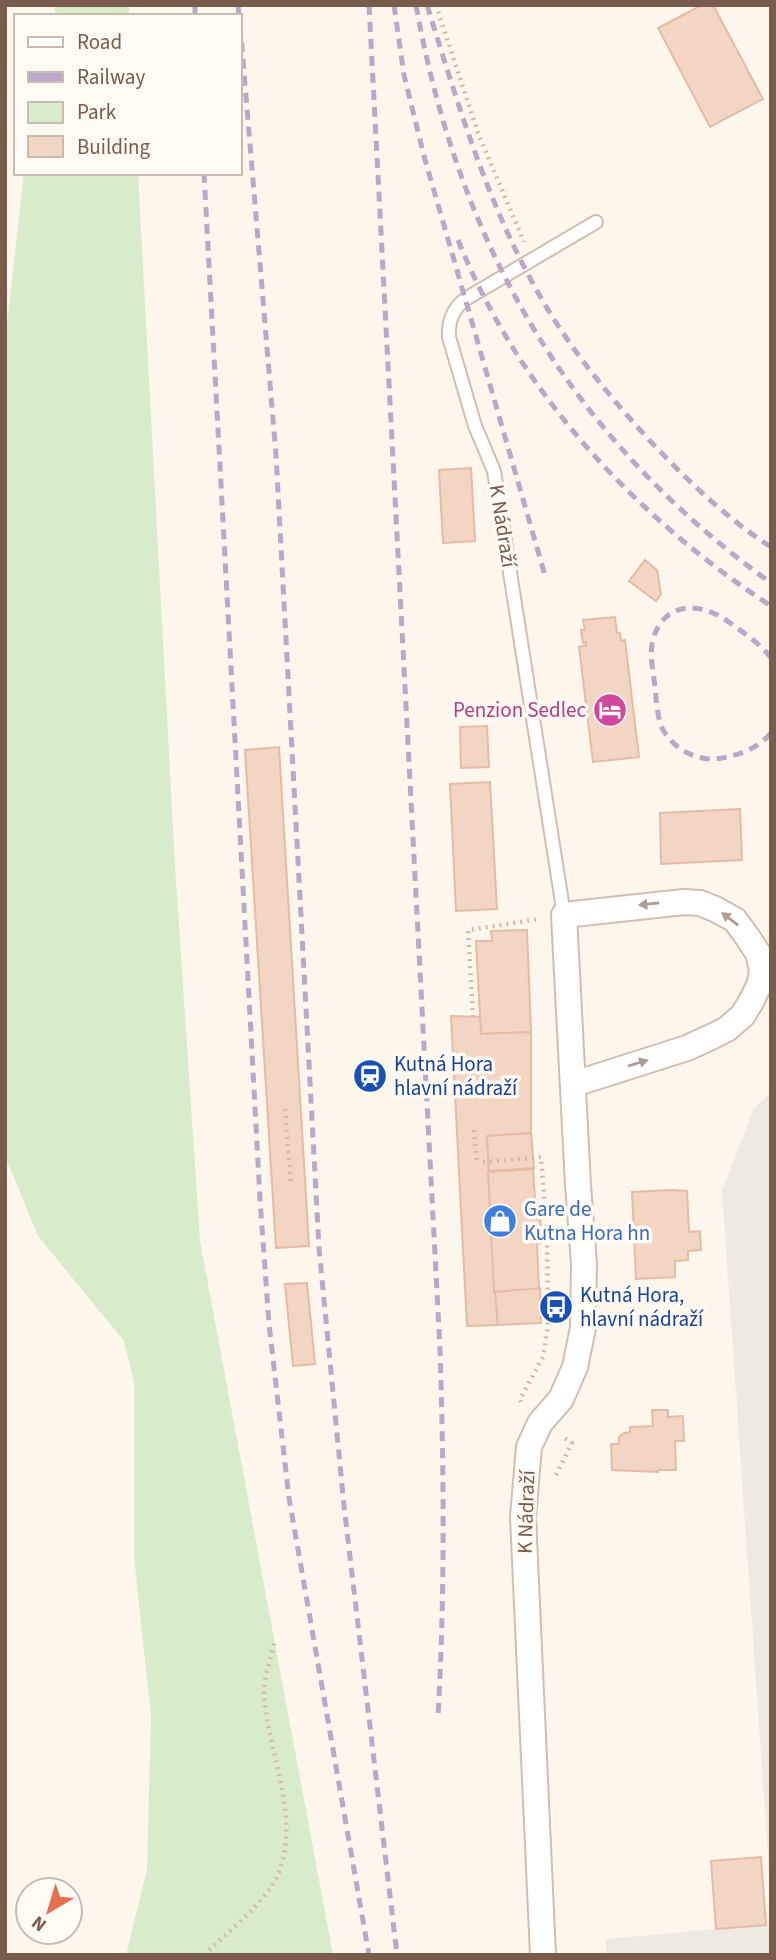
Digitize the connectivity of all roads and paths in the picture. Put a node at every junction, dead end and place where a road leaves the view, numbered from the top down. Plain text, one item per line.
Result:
1 (436, 5) edge
2 (596, 222) dead end
3 (531, 259) junction
4 (564, 915) junction
5 (766, 969) edge
6 (473, 1017) dead end
7 (574, 1084) junction
8 (285, 1109) dead end
9 (474, 1130) dead end
10 (477, 1162) dead end
11 (483, 1162) dead end
12 (291, 1184) dead end
13 (525, 1413) dead end
14 (275, 1643) dead end
15 (204, 1955) edge
16 (543, 1955) edge

1 - 3 path
2 - 3 lane, K Nádraží
3 - 4 lane, K Nádraží
5 -> 4 street
4 - 6 path
4 - 7 street, K Nádraží
7 -> 5 street
7 - 16 street, K Nádraží
8 - 12 path
9 - 10 path
11 - 13 path
14 - 15 path

